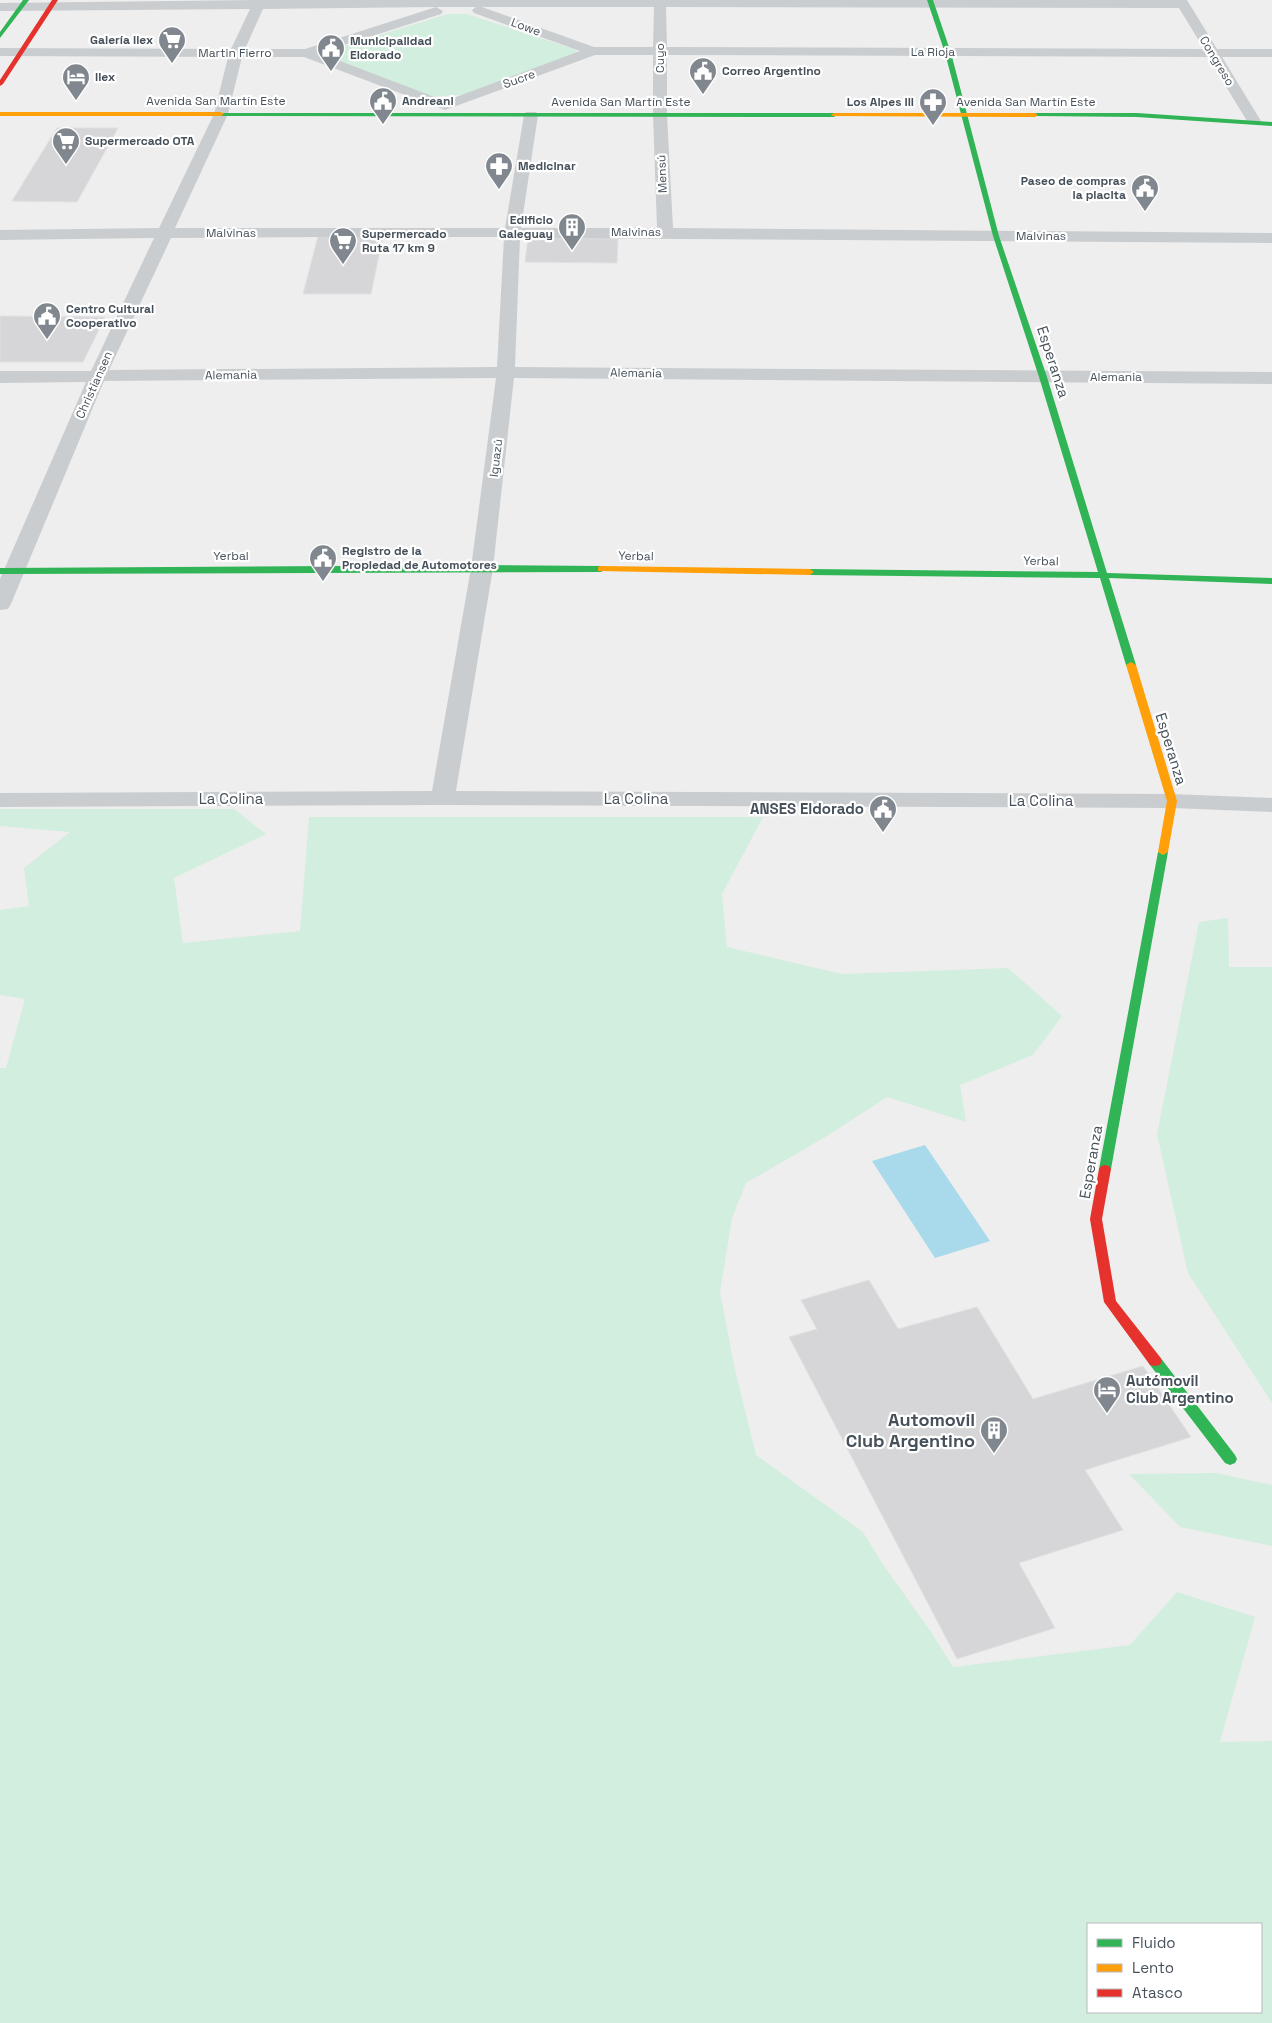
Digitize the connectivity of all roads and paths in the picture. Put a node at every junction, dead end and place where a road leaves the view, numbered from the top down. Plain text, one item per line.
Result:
1 (462, 2) edge
2 (660, 2) edge
3 (931, 2) edge
4 (1182, 2) edge
5 (23, 3) edge
6 (53, 3) edge
7 (260, 3) edge
8 (0, 7) edge
9 (0, 36) edge
10 (594, 51) junction
11 (0, 52) edge
12 (21, 52) junction
13 (660, 52) junction
14 (948, 52) junction
15 (236, 53) junction
16 (306, 53) junction
17 (1212, 53) junction
18 (1272, 53) edge
19 (0, 84) edge
20 (445, 111) junction
21 (0, 114) edge
22 (221, 114) junction
23 (531, 115) junction
24 (660, 115) junction
25 (964, 116) junction
26 (1254, 121) junction
27 (1272, 124) edge
28 (165, 232) junction
29 (665, 232) junction
30 (512, 233) junction
31 (0, 235) edge
32 (996, 236) junction
33 (1272, 238) edge
34 (506, 372) junction
35 (0, 377) edge
36 (97, 377) junction
37 (1043, 377) junction
38 (1272, 378) edge
39 (482, 568) junction
40 (8, 571) edge
41 (1102, 575) junction
42 (1272, 581) edge
43 (0, 604) edge
44 (443, 798) junction
45 (0, 800) edge
46 (1172, 801) junction
47 (1272, 805) edge
48 (1230, 1459) dead end

1 - 2 street
1 - 7 street
1 - 10 street, Lowe
1 - 16 street, Martin Fierro
2 - 3 street
2 - 13 street, Cuyo
3 - 4 street
3 - 14 street, Esperanza
4 - 17 street, Congreso
5 - 6 street
5 - 8 street
5 - 9 street
6 - 7 street
6 - 12 street
7 - 15 street, Christiansen
10 - 13 street, La Rioja
10 - 20 street, Sucre
11 - 12 street, Martin Fierro
12 - 15 street, Martin Fierro
12 - 19 street
13 - 14 street, La Rioja
13 - 24 street, Cuyo
14 - 17 street, La Rioja
14 - 25 street, Esperanza
15 - 16 street, Martin Fierro
15 - 22 street, Christiansen
16 - 20 street
17 - 18 street, La Rioja
17 - 26 street, Congreso
20 - 22 street, Avenida San Martín Este
20 - 23 street, Avenida San Martín Este
21 - 22 street, Avenida San Martín Este
22 - 28 street, Christiansen
23 - 24 street, Avenida San Martín Este
23 - 30 street, Iguazú
24 - 25 street, Avenida San Martín Este
24 - 29 street, Mensú
25 - 26 street, Avenida San Martín Este
25 - 32 street, Esperanza
26 - 27 street, Avenida San Martín Este
28 - 30 street, Malvinas
28 - 31 street, Malvinas
28 - 36 street, Christiansen
29 - 30 street, Malvinas
29 - 32 street, Malvinas
30 - 34 street, Iguazú
32 - 33 street, Malvinas
32 - 37 street, Esperanza
34 - 36 street, Alemania
34 - 37 street, Alemania
34 - 39 street, Iguazú
35 - 36 street, Alemania
36 - 40 street, Christiansen
37 - 38 street, Alemania
37 - 41 street, Esperanza
39 - 40 street, Yerbal
39 - 41 street, Yerbal
39 - 44 street, Iguazú
40 - 43 street, Christiansen
41 - 42 street, Yerbal
41 - 46 street, Esperanza
44 - 45 street, La Colina
44 - 46 street, La Colina
46 - 47 street, La Colina
46 - 48 street, Esperanza

